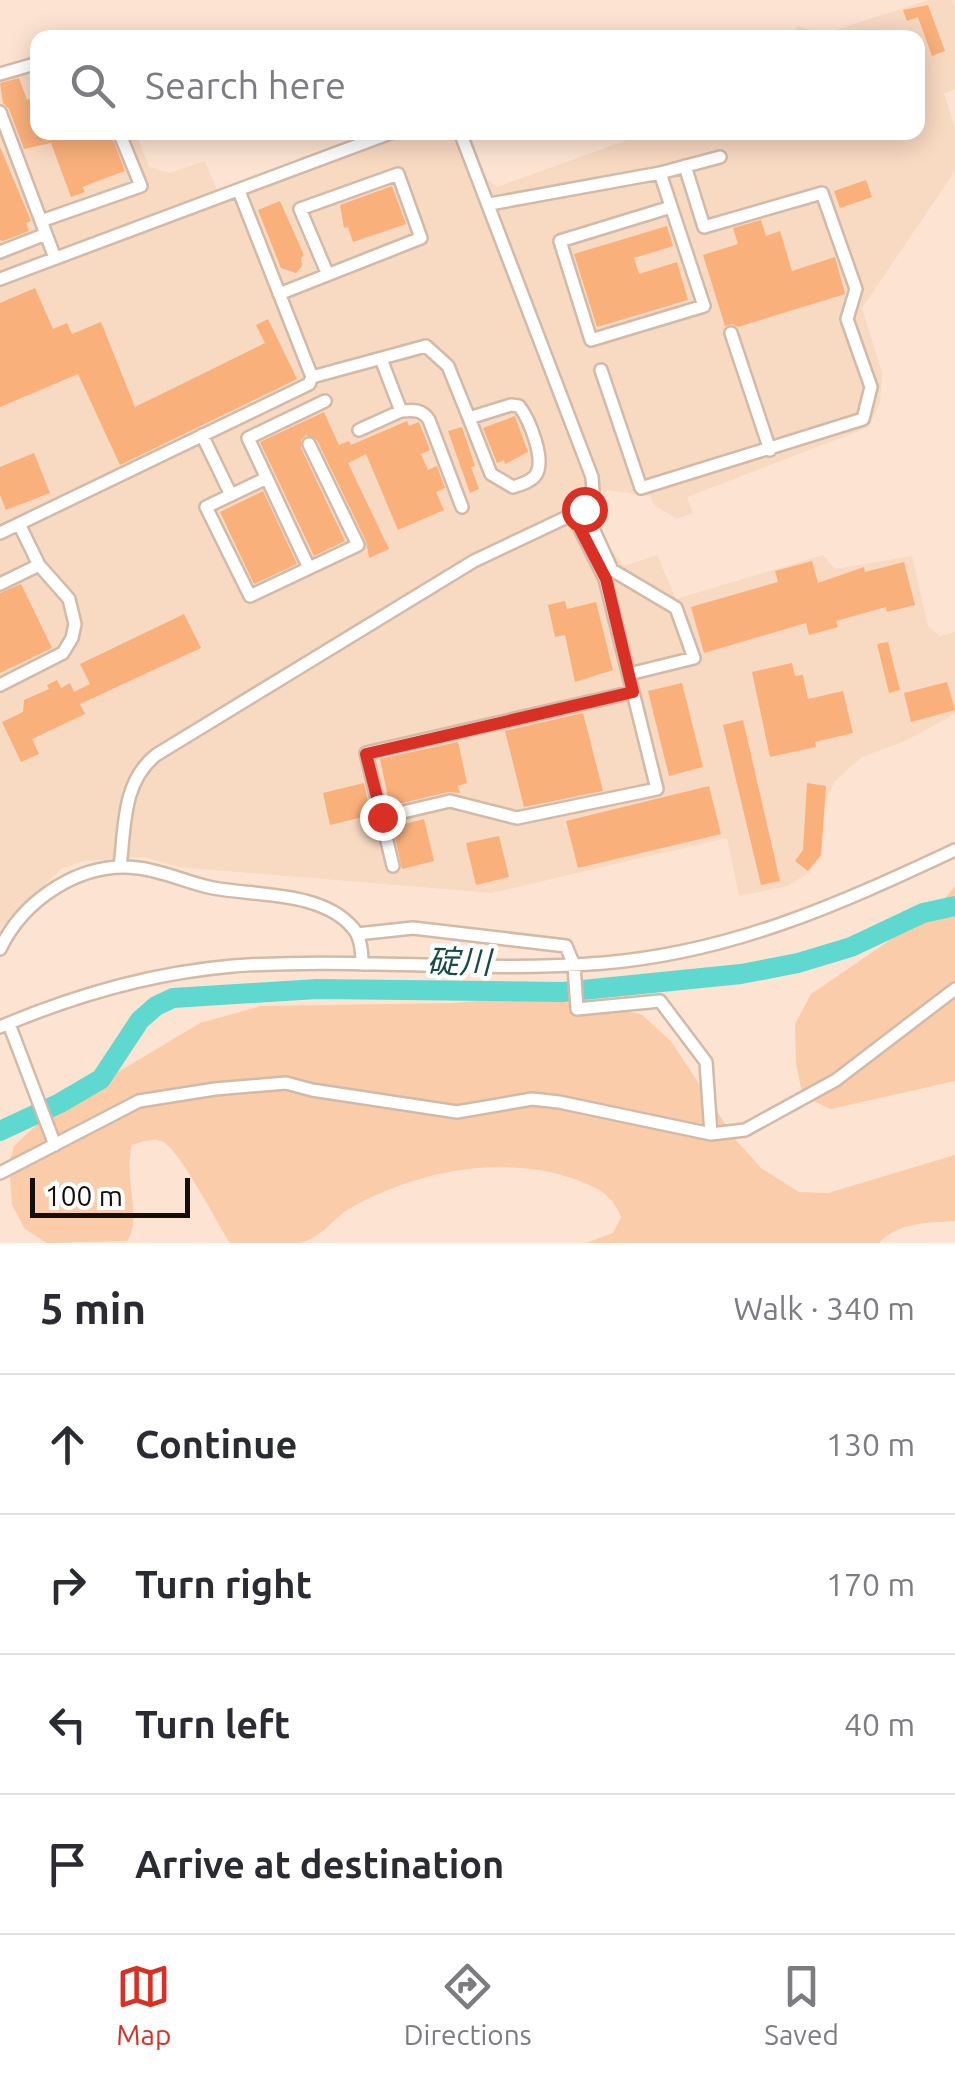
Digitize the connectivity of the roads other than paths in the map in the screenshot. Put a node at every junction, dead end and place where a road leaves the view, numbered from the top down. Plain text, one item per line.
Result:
1 (30, 65) edge
2 (0, 74) edge
3 (0, 112) edge
4 (122, 140) edge
5 (372, 140) edge
6 (463, 140) edge
7 (720, 156) dead end
8 (685, 166) junction
9 (660, 173) junction
10 (239, 191) junction
11 (490, 204) junction
12 (671, 207) junction
13 (41, 221) junction
14 (46, 234) junction
15 (0, 252) edge
16 (54, 258) junction
17 (328, 275) junction
18 (0, 279) edge
19 (279, 294) junction
20 (731, 333) dead end
21 (381, 359) junction
22 (601, 370) dead end
23 (312, 377) junction
24 (325, 400) dead end
25 (400, 412) junction
26 (468, 418) junction
27 (359, 430) dead end
28 (202, 436) junction
29 (309, 444) dead end
30 (770, 450) junction
31 (267, 478) junction
32 (230, 494) junction
33 (462, 507) dead end
34 (579, 512) junction
35 (19, 524) junction
36 (0, 533) edge
37 (39, 565) junction
38 (309, 568) junction
39 (0, 584) edge
40 (629, 674) junction
41 (0, 685) edge
42 (633, 692) junction
43 (382, 817) junction
44 (955, 850) edge
45 (394, 866) dead end
46 (120, 868) junction
47 (357, 934) junction
48 (0, 949) edge
49 (362, 964) junction
50 (574, 965) junction
51 (955, 989) edge
52 (4, 1026) edge
53 (712, 1134) junction
54 (55, 1144) junction
55 (0, 1173) edge

1 - 2 street
3 - 13 street
4 - 13 street
5 - 10 street
6 - 11 street
7 - 8 street
8 - 9 street
8 - 30 street
9 - 11 street
9 - 12 street
10 - 16 street
10 - 19 street
11 - 34 street
12 - 12 street
13 - 14 street
14 - 15 street
14 - 16 street
16 - 18 street
17 - 17 street
17 - 19 street
19 - 23 street
20 - 30 street
21 - 23 street
21 - 25 street
21 - 26 street
22 - 30 street
23 - 28 street
24 - 31 street
25 - 27 street
25 - 33 street
26 - 26 street
28 - 32 street
28 - 35 street
29 - 38 street
31 - 32 street
31 - 38 street
32 - 38 street
34 - 40 street
34 - 40 street
34 - 46 street
35 - 36 street
35 - 37 street
37 - 39 street
37 - 41 street
40 - 42 street
42 - 43 street
42 - 43 street
43 - 45 street
44 - 50 street
46 - 47 street
46 - 48 street
47 - 49 street
47 - 50 street
49 - 50 street
49 - 52 street
50 - 53 street
51 - 53 street
52 - 54 street
53 - 54 street
54 - 55 street

